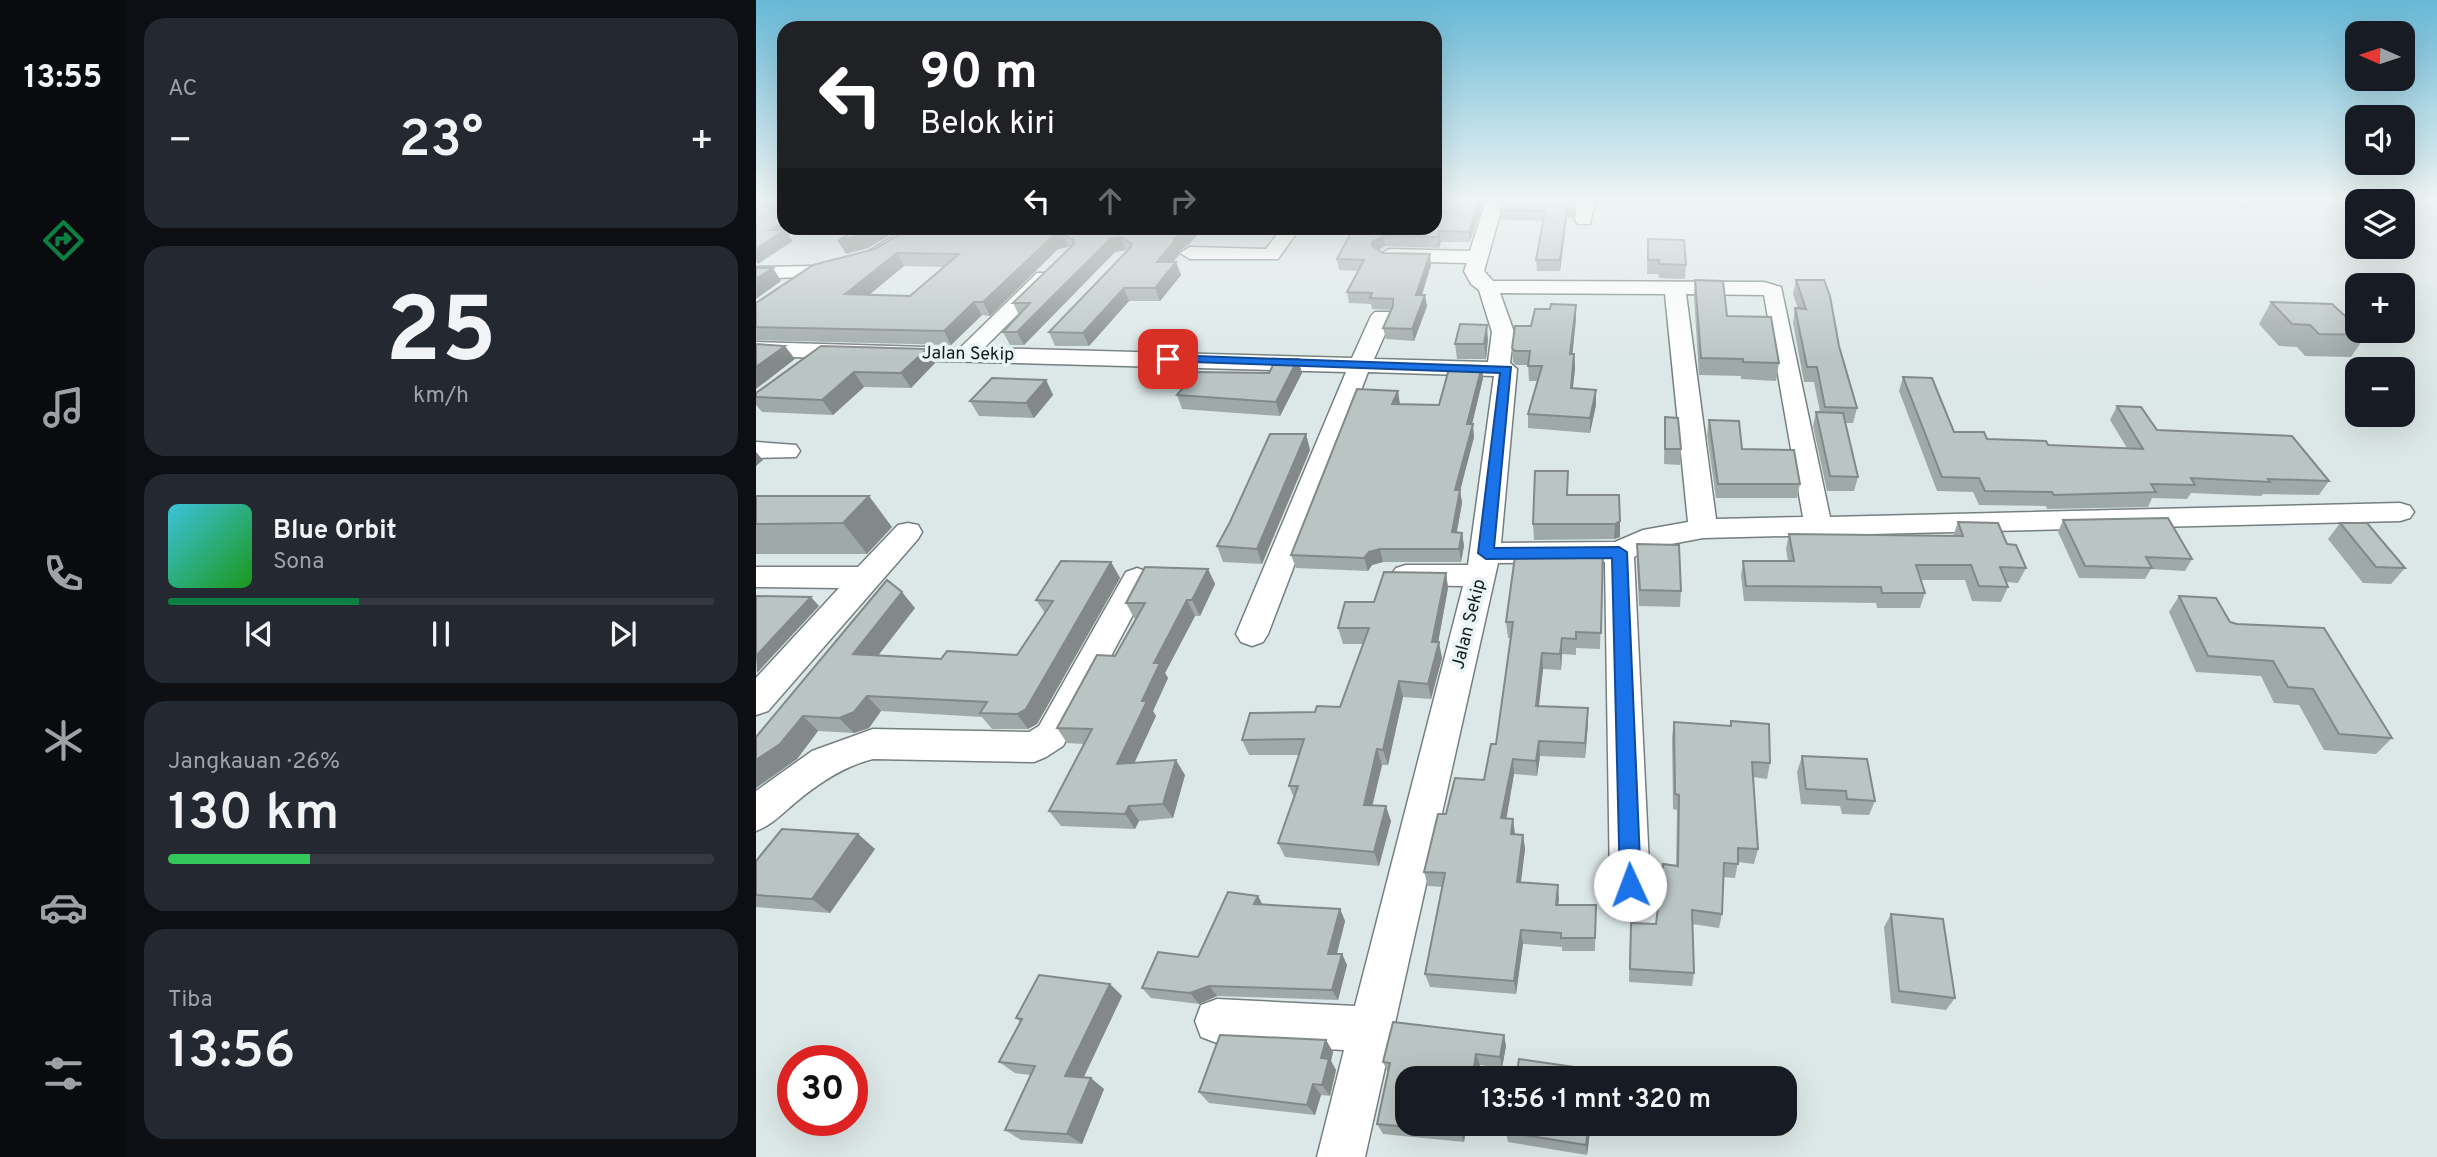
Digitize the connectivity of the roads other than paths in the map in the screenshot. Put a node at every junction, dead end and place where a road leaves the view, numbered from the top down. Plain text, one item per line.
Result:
1 (877, 254) edge
2 (1217, 254) edge
3 (1272, 254) edge
4 (1477, 254) edge
5 (1385, 255) edge
6 (1476, 257) junction
7 (858, 259) edge
8 (833, 264) edge
9 (1058, 264) edge
10 (813, 272) junction
11 (756, 273) edge
12 (1488, 287) junction
13 (1675, 288) junction
14 (779, 295) edge
15 (1382, 316) dead end
16 (756, 349) edge
17 (826, 350) junction
18 (967, 353) junction
19 (1359, 365) junction
20 (1498, 368) junction
21 (796, 373) edge
22 (756, 450) edge
23 (787, 452) dead end
24 (2400, 512) dead end
25 (1818, 524) junction
26 (1703, 529) junction
27 (908, 531) dead end
28 (1619, 552) junction
29 (1483, 565) junction
30 (1383, 575) edge
31 (756, 577) edge
32 (866, 578) junction
33 (1137, 579) edge
34 (1252, 634) dead end
35 (760, 691) edge
36 (791, 783) junction
37 (756, 814) edge
38 (756, 825) edge
39 (1630, 885) dead end
40 (1217, 1021) dead end
41 (1371, 1030) junction
42 (1341, 1157) edge

1 - 7 street
2 - 3 street
4 - 6 street
5 - 6 street
6 - 12 street
8 - 10 street
9 - 18 street
10 - 11 street
10 - 14 street
12 - 13 street
12 - 20 street
13 - 25 street
13 - 26 street
15 - 19 street
16 - 17 street, Jalan Sekip
17 - 18 street, Jalan Sekip
17 - 21 street
18 - 19 street, Jalan Sekip
19 - 20 street, Jalan Sekip
19 - 34 street
20 - 29 street, Jalan Sekip
22 - 23 street
24 - 25 street
25 - 26 street
26 - 28 street
27 - 32 street
28 - 29 street
28 - 39 street
29 - 30 street
29 - 41 street, Jalan Sekip
31 - 32 street
32 - 35 street
33 - 36 street
36 - 37 street
36 - 38 street
40 - 41 street
41 - 42 street, Jalan Sekip

